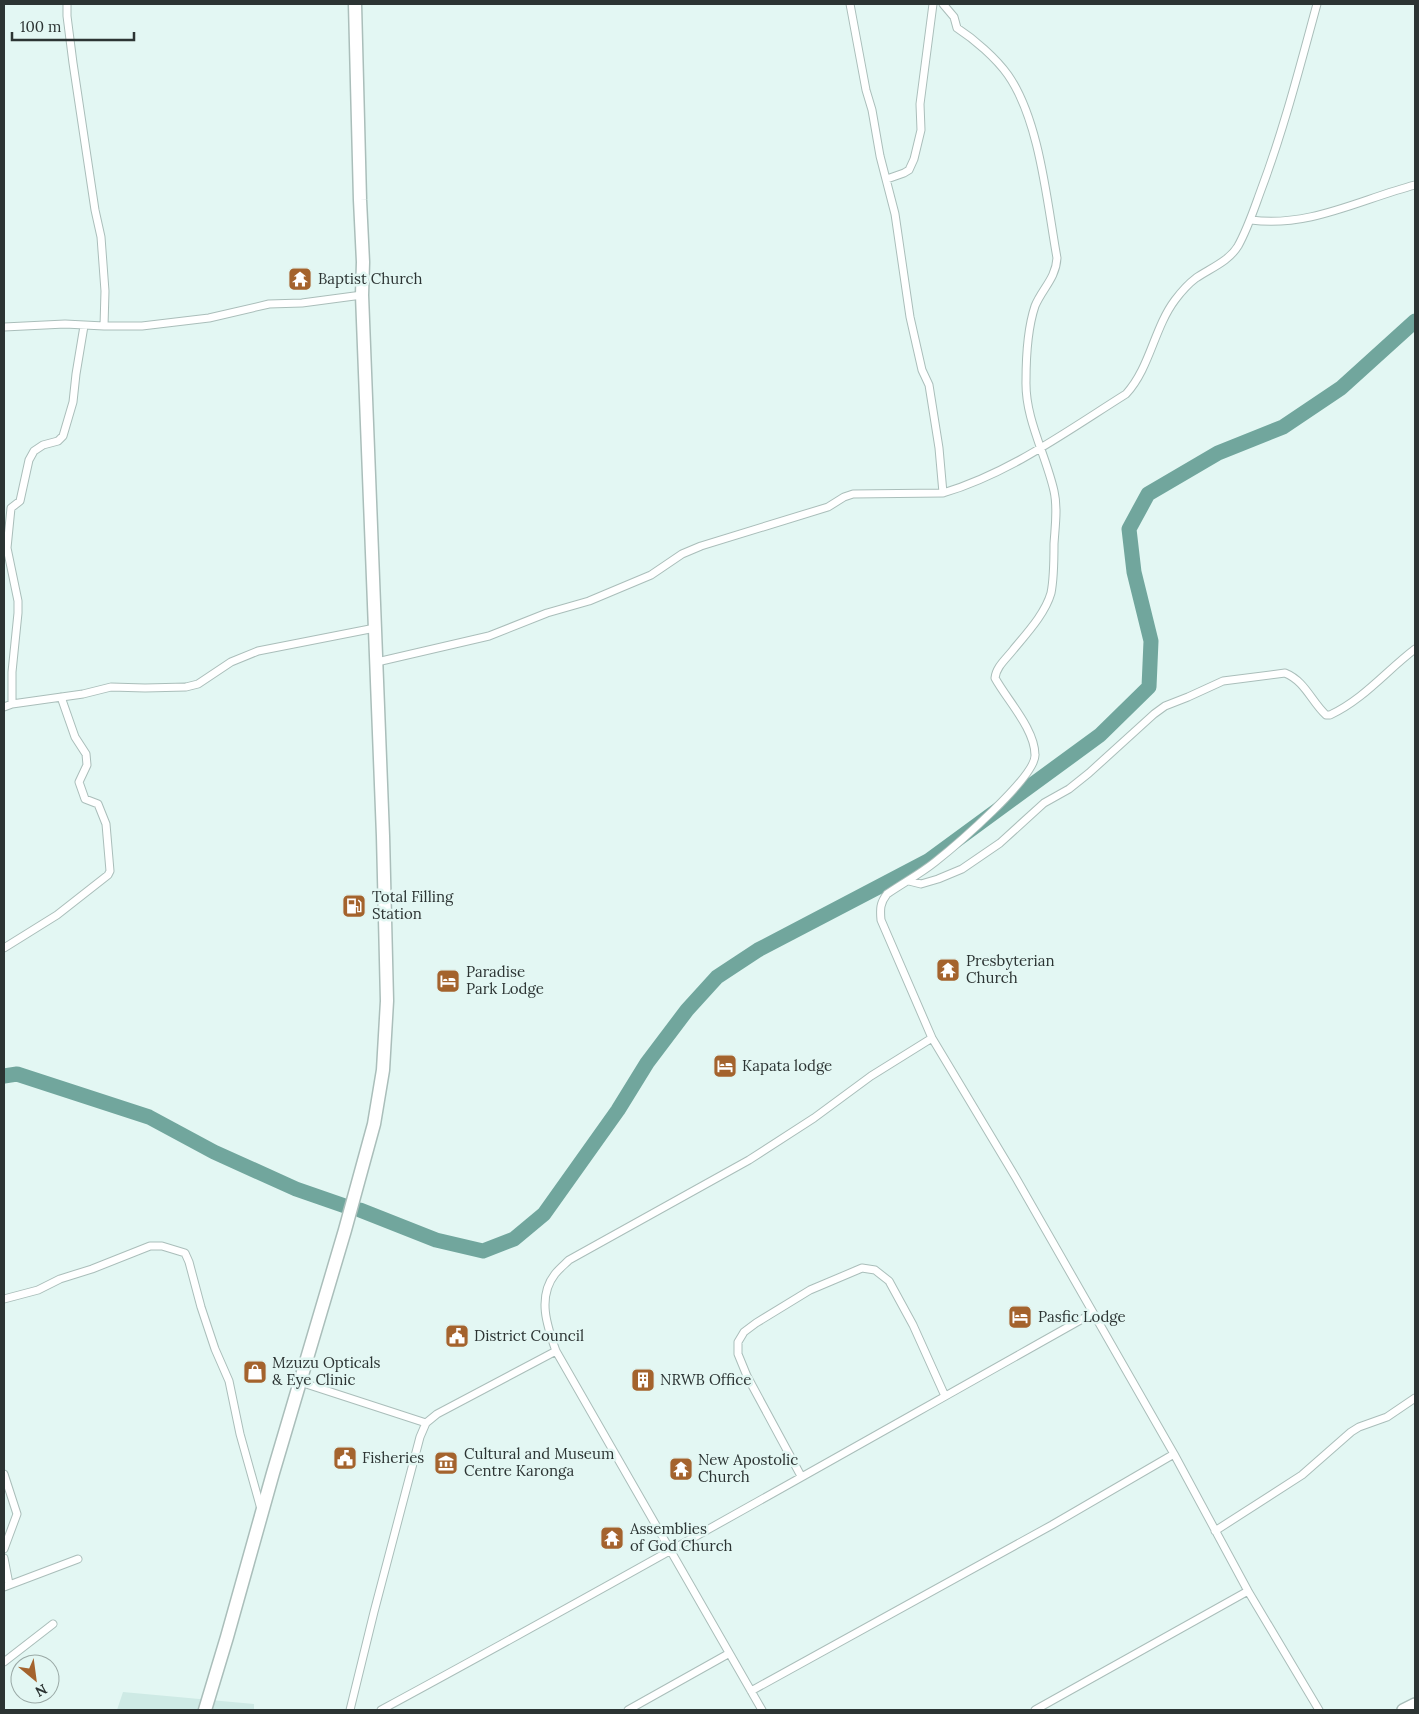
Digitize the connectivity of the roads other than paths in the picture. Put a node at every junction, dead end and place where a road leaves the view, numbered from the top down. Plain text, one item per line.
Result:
1 (67, 4) edge
2 (355, 4) edge
3 (850, 4) edge
4 (932, 4) edge
5 (943, 4) edge
6 (1317, 4) edge
7 (886, 179) junction
8 (1415, 186) edge
9 (1251, 220) junction
10 (362, 295) junction
11 (84, 326) junction
12 (104, 326) junction
13 (4, 327) edge
14 (1042, 448) junction
15 (943, 493) junction
16 (375, 628) junction
17 (1415, 649) edge
18 (376, 662) junction
19 (61, 697) junction
20 (12, 704) junction
21 (4, 707) edge
22 (909, 881) junction
23 (4, 948) edge
24 (932, 1038) junction
25 (4, 1299) edge
26 (1093, 1313) junction
27 (556, 1350) junction
28 (300, 1382) junction
29 (945, 1396) junction
30 (1415, 1398) edge
31 (426, 1423) junction
32 (1174, 1454) junction
33 (4, 1474) edge
34 (801, 1476) junction
35 (262, 1513) junction
36 (1215, 1531) junction
37 (4, 1549) edge
38 (670, 1552) junction
39 (4, 1558) edge
40 (78, 1559) dead end
41 (6, 1585) edge
42 (1248, 1591) junction
43 (53, 1624) dead end
44 (728, 1654) junction
45 (4, 1662) edge
46 (751, 1691) junction
47 (1415, 1704) edge
48 (205, 1710) edge
49 (350, 1710) edge
50 (381, 1710) edge
51 (628, 1710) edge
52 (762, 1710) edge
53 (1035, 1710) edge
54 (1319, 1710) edge
55 (1403, 1710) edge

1 - 12 street
2 - 10 highway
3 - 7 street
4 - 7 street
5 - 14 street
6 - 9 street
7 - 15 street
8 - 9 street
9 - 14 street
10 - 12 street
10 - 16 highway
11 - 12 street
11 - 13 street
11 - 20 street
14 - 15 street
14 - 22 street
15 - 18 street
16 - 18 highway
16 - 19 street
17 - 22 street
18 - 28 highway
19 - 20 street
19 - 23 street
20 - 21 street
22 - 24 street
24 - 26 street
24 - 27 street
25 - 35 street
26 - 29 street
26 - 32 street
27 - 31 street
27 - 38 street
28 - 31 street
28 - 35 highway
29 - 34 street
29 - 34 street
30 - 36 street
31 - 49 street
32 - 36 street
32 - 46 street
33 - 37 street
34 - 38 street
35 - 48 highway
36 - 42 street
38 - 44 street
38 - 50 street
39 - 41 street
40 - 41 street
42 - 53 street
42 - 54 street
43 - 45 street
44 - 46 street
44 - 51 street
46 - 52 street
47 - 55 main road

